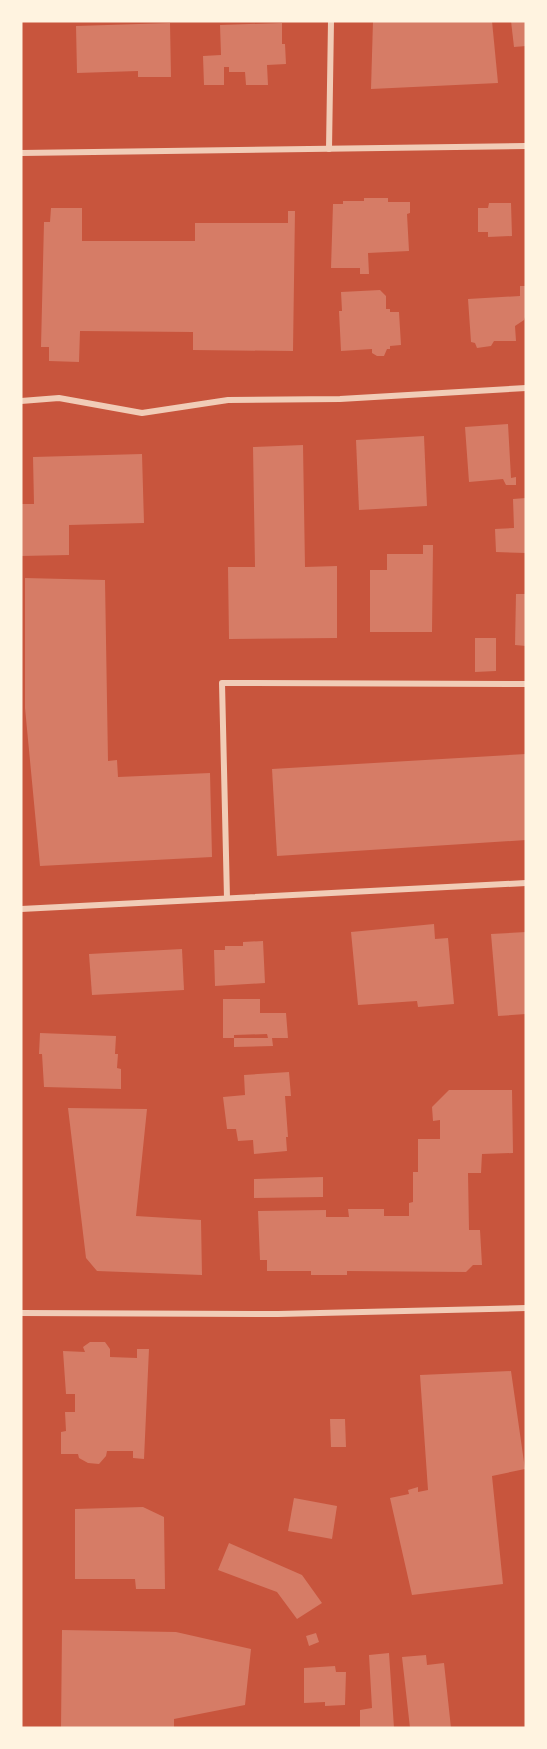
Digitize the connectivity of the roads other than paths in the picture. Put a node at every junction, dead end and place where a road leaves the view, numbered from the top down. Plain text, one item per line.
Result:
1 (331, 21) edge
2 (526, 146) edge
3 (329, 149) junction
4 (21, 153) edge
5 (526, 388) edge
6 (21, 401) edge
7 (526, 684) edge
8 (526, 883) edge
9 (227, 898) junction
10 (21, 909) edge
11 (526, 1308) edge
12 (21, 1313) edge

1 - 3 street
2 - 3 street
3 - 4 street
5 - 6 street
7 - 9 street
8 - 9 street
9 - 10 street
11 - 12 street

